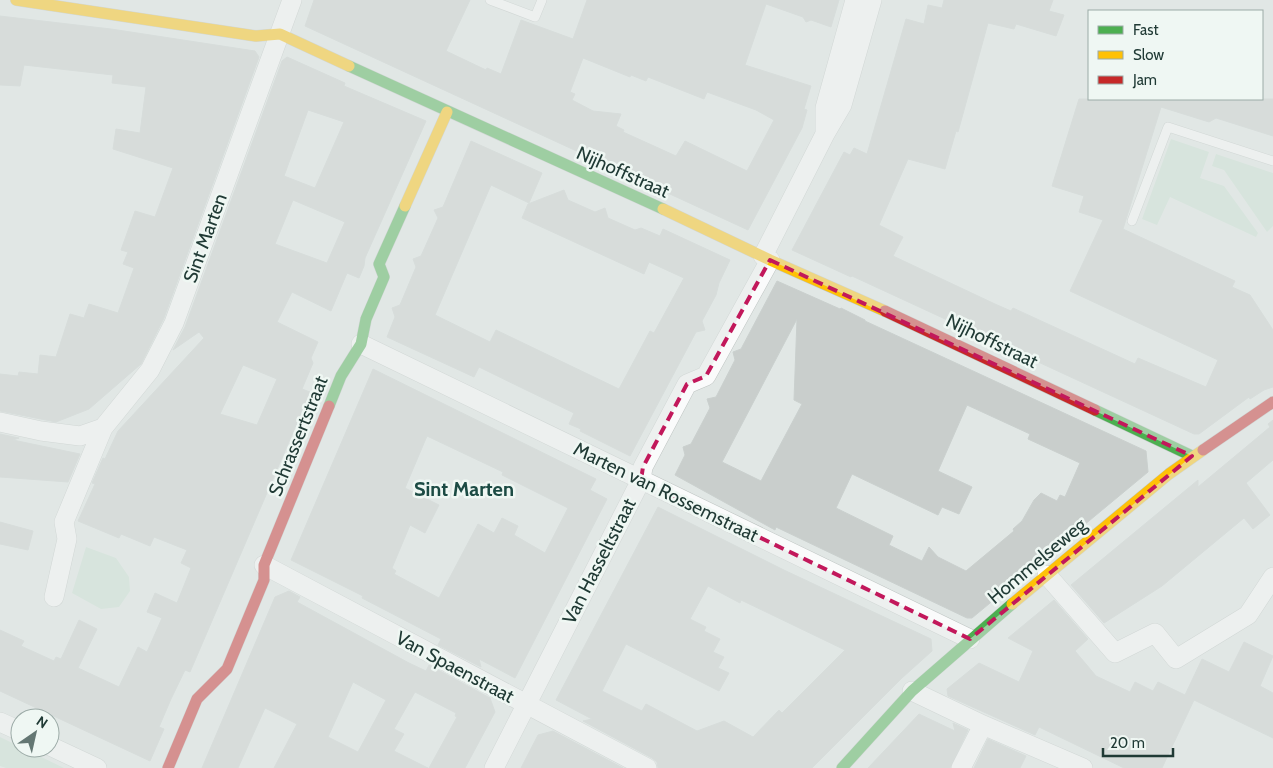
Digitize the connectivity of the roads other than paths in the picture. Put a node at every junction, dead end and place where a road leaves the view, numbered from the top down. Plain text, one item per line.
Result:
1 (16, 0) edge
2 (292, 0) edge
3 (490, 0) edge
4 (542, 0) edge
5 (855, 0) edge
6 (872, 0) edge
7 (280, 34) junction
8 (447, 112) junction
9 (825, 134) junction
10 (1273, 161) edge
11 (1132, 221) dead end
12 (767, 258) junction
13 (361, 344) junction
14 (1273, 402) edge
15 (0, 422) edge
16 (103, 428) junction
17 (1192, 456) junction
18 (640, 480) junction
19 (264, 564) junction
20 (1048, 575) junction
21 (1273, 577) edge
22 (54, 597) dead end
23 (970, 640) junction
24 (912, 691) junction
25 (526, 705) junction
26 (983, 725) junction
27 (60, 751) edge
28 (97, 768) edge
29 (168, 768) edge
30 (494, 768) edge
31 (648, 768) edge
32 (842, 768) edge
33 (961, 768) edge
34 (1082, 768) edge

1 - 7 street, Nijhoffstraat
2 - 7 street, Sint Marten
3 - 4 lane
5 - 9 street
6 - 9 street, Van Hasseltstraat
7 - 8 street, Nijhoffstraat
7 - 16 street, Sint Marten
8 - 12 street, Nijhoffstraat
8 - 13 street, Schrassertstraat
9 - 12 street, Van Hasseltstraat
10 - 11 lane
12 - 17 street, Nijhoffstraat
12 - 18 street, Van Hasseltstraat
13 - 18 street, Marten van Rossemstraat
13 - 19 street, Schrassertstraat
14 - 17 street, Hommelseweg
15 - 16 street
16 - 22 street, Sint Marten
17 - 20 street, Hommelseweg
18 - 23 street, Marten van Rossemstraat
18 - 25 street, Van Hasseltstraat
19 - 25 street, Van Spaenstraat
19 - 29 street, Schrassertstraat
20 - 21 street
20 - 23 street, Hommelseweg
23 - 24 street, Hommelseweg
24 - 26 street
24 - 32 street, Hommelseweg
25 - 30 street, Van Hasseltstraat
25 - 31 street, Van Spaenstraat
26 - 33 street
26 - 34 street
27 - 28 street

